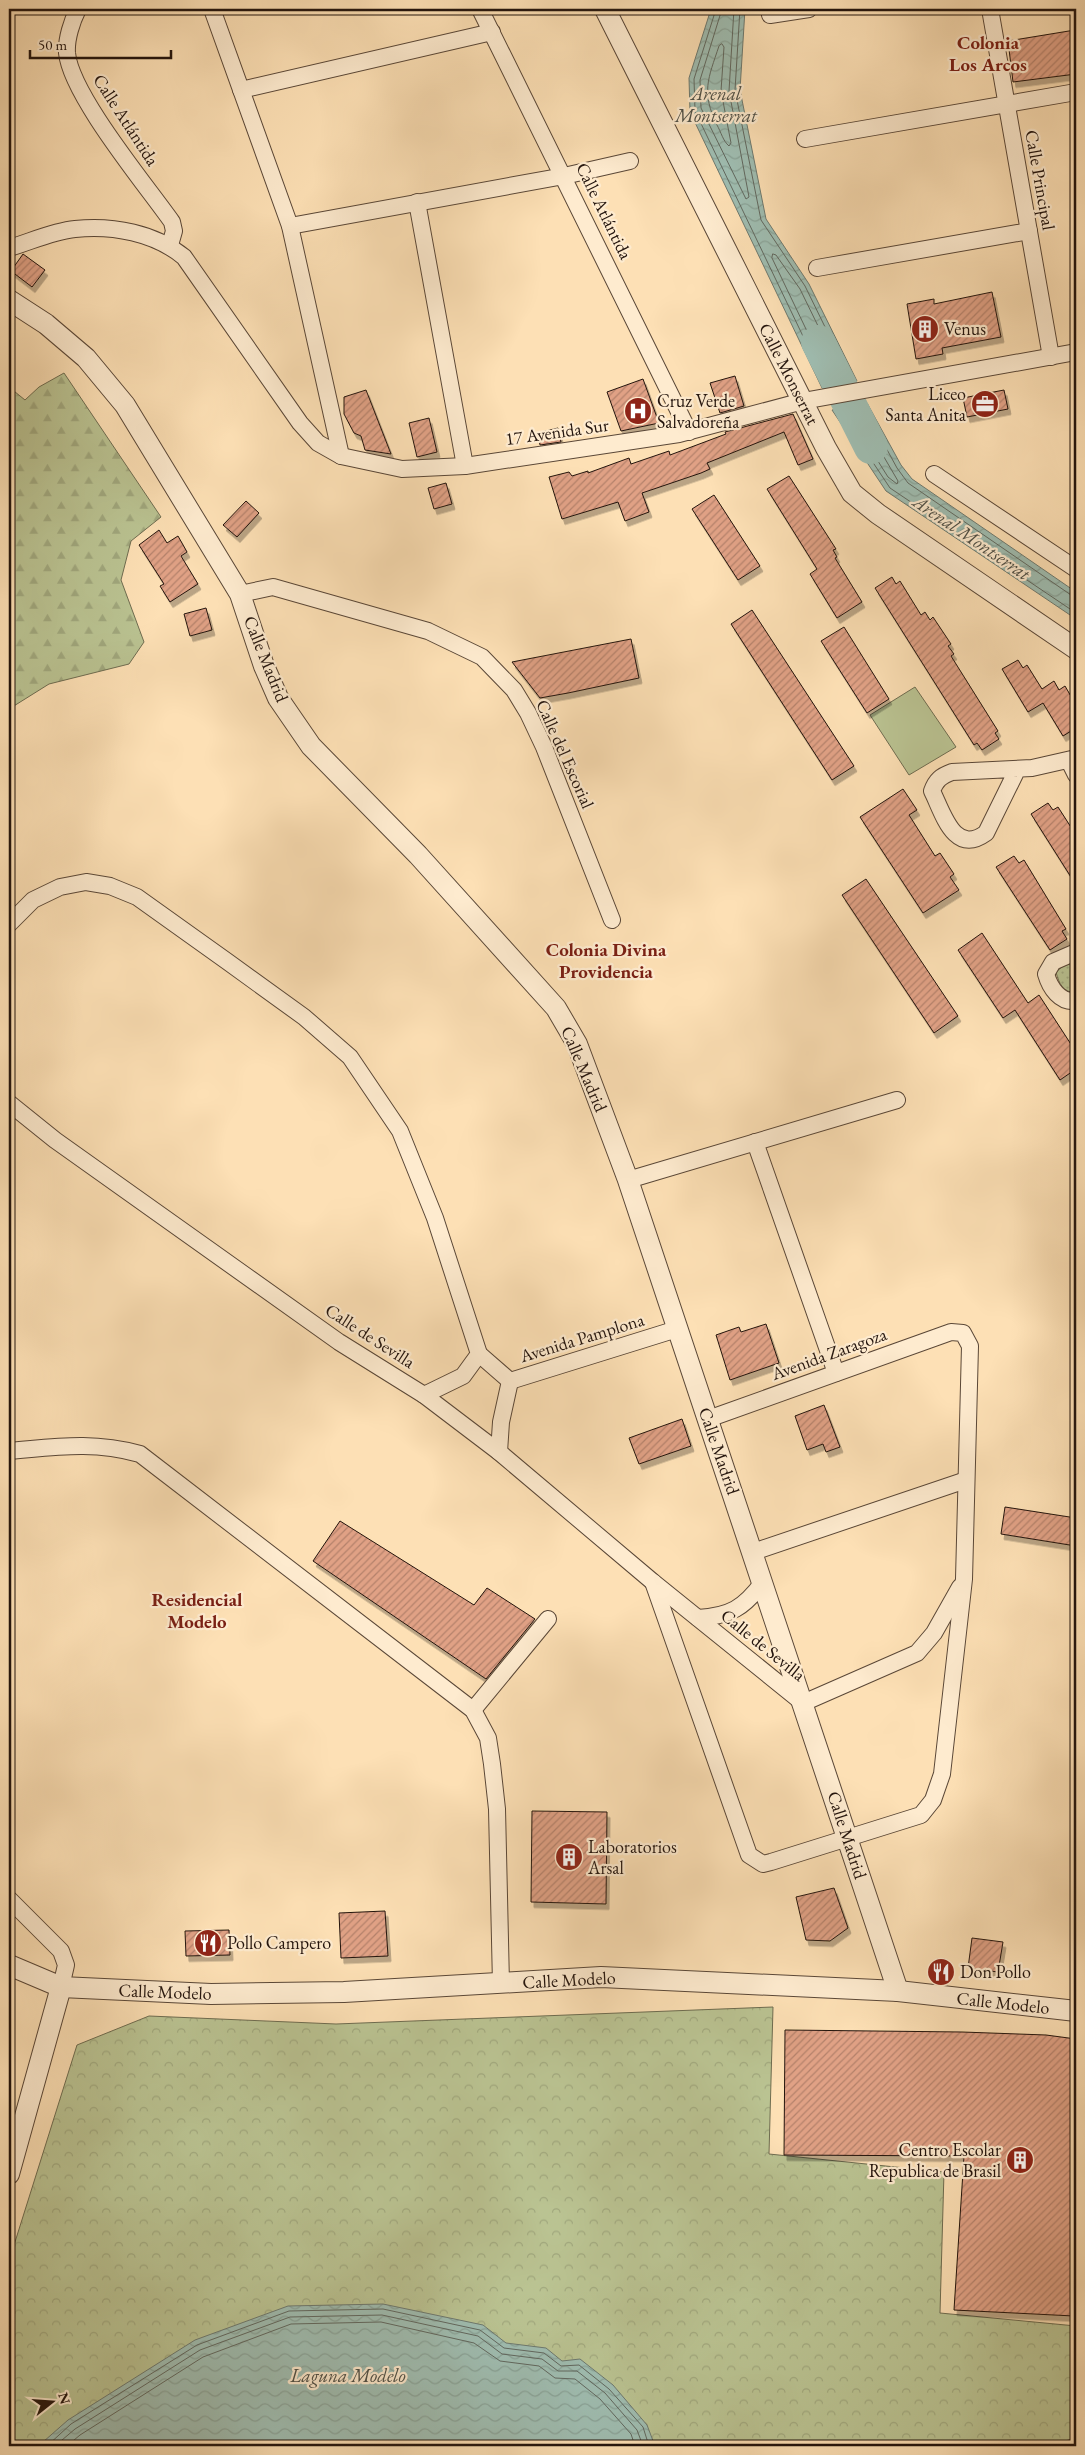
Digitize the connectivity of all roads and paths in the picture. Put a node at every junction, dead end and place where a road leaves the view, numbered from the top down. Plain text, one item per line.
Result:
1 (78, 9) edge
2 (212, 9) edge
3 (480, 9) edge
4 (605, 9) edge
5 (809, 9) edge
6 (990, 9) edge
7 (770, 15) dead end
8 (492, 32) junction
9 (241, 90) junction
10 (1076, 92) edge
11 (1007, 104) junction
12 (805, 139) dead end
13 (630, 161) dead end
14 (564, 176) junction
15 (417, 202) junction
16 (290, 226) junction
17 (1029, 231) junction
18 (170, 245) junction
19 (9, 248) edge
20 (817, 268) dead end
21 (9, 300) edge
22 (1076, 352) edge
23 (1051, 357) junction
24 (803, 401) junction
25 (689, 432) junction
26 (341, 456) junction
27 (465, 466) junction
28 (934, 474) dead end
29 (1076, 569) edge
30 (240, 594) junction
31 (1076, 649) edge
32 (1074, 765) edge
33 (1017, 770) junction
34 (612, 920) dead end
35 (9, 924) edge
36 (1076, 952) edge
37 (1076, 1000) edge
38 (897, 1100) dead end
39 (9, 1103) edge
40 (755, 1142) junction
41 (628, 1180) junction
42 (677, 1329) junction
43 (479, 1354) junction
44 (836, 1373) junction
45 (510, 1381) junction
46 (424, 1395) junction
47 (708, 1418) junction
48 (9, 1451) edge
49 (499, 1452) junction
50 (966, 1480) junction
51 (753, 1552) junction
52 (964, 1579) junction
53 (652, 1582) junction
54 (763, 1582) junction
55 (698, 1618) junction
56 (548, 1619) dead end
57 (803, 1703) junction
58 (473, 1710) junction
59 (848, 1838) junction
60 (9, 1899) edge
61 (9, 1965) edge
62 (501, 1984) junction
63 (61, 1987) junction
64 (898, 1991) junction
65 (1076, 2011) edge
66 (12, 2155) edge
67 (9, 2174) edge

1 - 18 street, Calle Atlántida
2 - 9 street
3 - 8 street, Calle Atlántida
4 - 24 street, Calle Monserrat
5 - 7 street
6 - 11 street, Calle Principal
8 - 9 street
8 - 14 street, Calle Atlántida
9 - 16 street
10 - 11 street
11 - 12 street
11 - 17 street, Calle Principal
13 - 14 street
14 - 15 street
14 - 25 street, Calle Atlántida
15 - 16 street
15 - 27 street
16 - 26 street
17 - 20 street
17 - 23 street, Calle Principal
18 - 19 street
18 - 26 street, 17 Avenida Sur
21 - 30 street, Calle Madrid
22 - 23 street, 17 Avenida Sur
23 - 24 street, 17 Avenida Sur
24 - 25 street, 17 Avenida Sur
24 - 31 street, Calle Monserrat
25 - 27 street, 17 Avenida Sur
26 - 27 street, 17 Avenida Sur
28 - 29 street
30 - 34 street, Calle del Escorial
30 - 41 street, Calle Madrid
32 - 33 street
33 - 33 street
35 - 43 street
36 - 37 street
38 - 40 street
39 - 46 street, Calle de Sevilla
40 - 41 street
40 - 44 street
41 - 42 street, Calle Madrid
42 - 45 street, Avenida Pamplona
42 - 47 street, Calle Madrid
43 - 45 street, Avenida Pamplona
43 - 46 street
44 - 47 street, Avenida Zaragoza
44 - 50 street, Avenida Zaragoza
45 - 49 street
46 - 49 street, Calle de Sevilla
47 - 51 street, Calle Madrid
48 - 58 street
49 - 53 street, Calle de Sevilla
50 - 51 street
50 - 52 street
51 - 54 street, Calle Madrid
52 - 57 street
52 - 59 street
53 - 55 street, Calle de Sevilla
53 - 59 street
54 - 55 street, Calle de Sevilla
54 - 57 street, Calle Madrid
55 - 57 street, Calle de Sevilla
56 - 58 street
57 - 59 street, Calle Madrid
58 - 62 street
59 - 64 street, Calle Madrid
60 - 63 street
61 - 63 street
62 - 63 street, Calle Modelo
62 - 64 street, Calle Modelo
63 - 66 street
64 - 65 street, Calle Modelo
66 - 67 street

